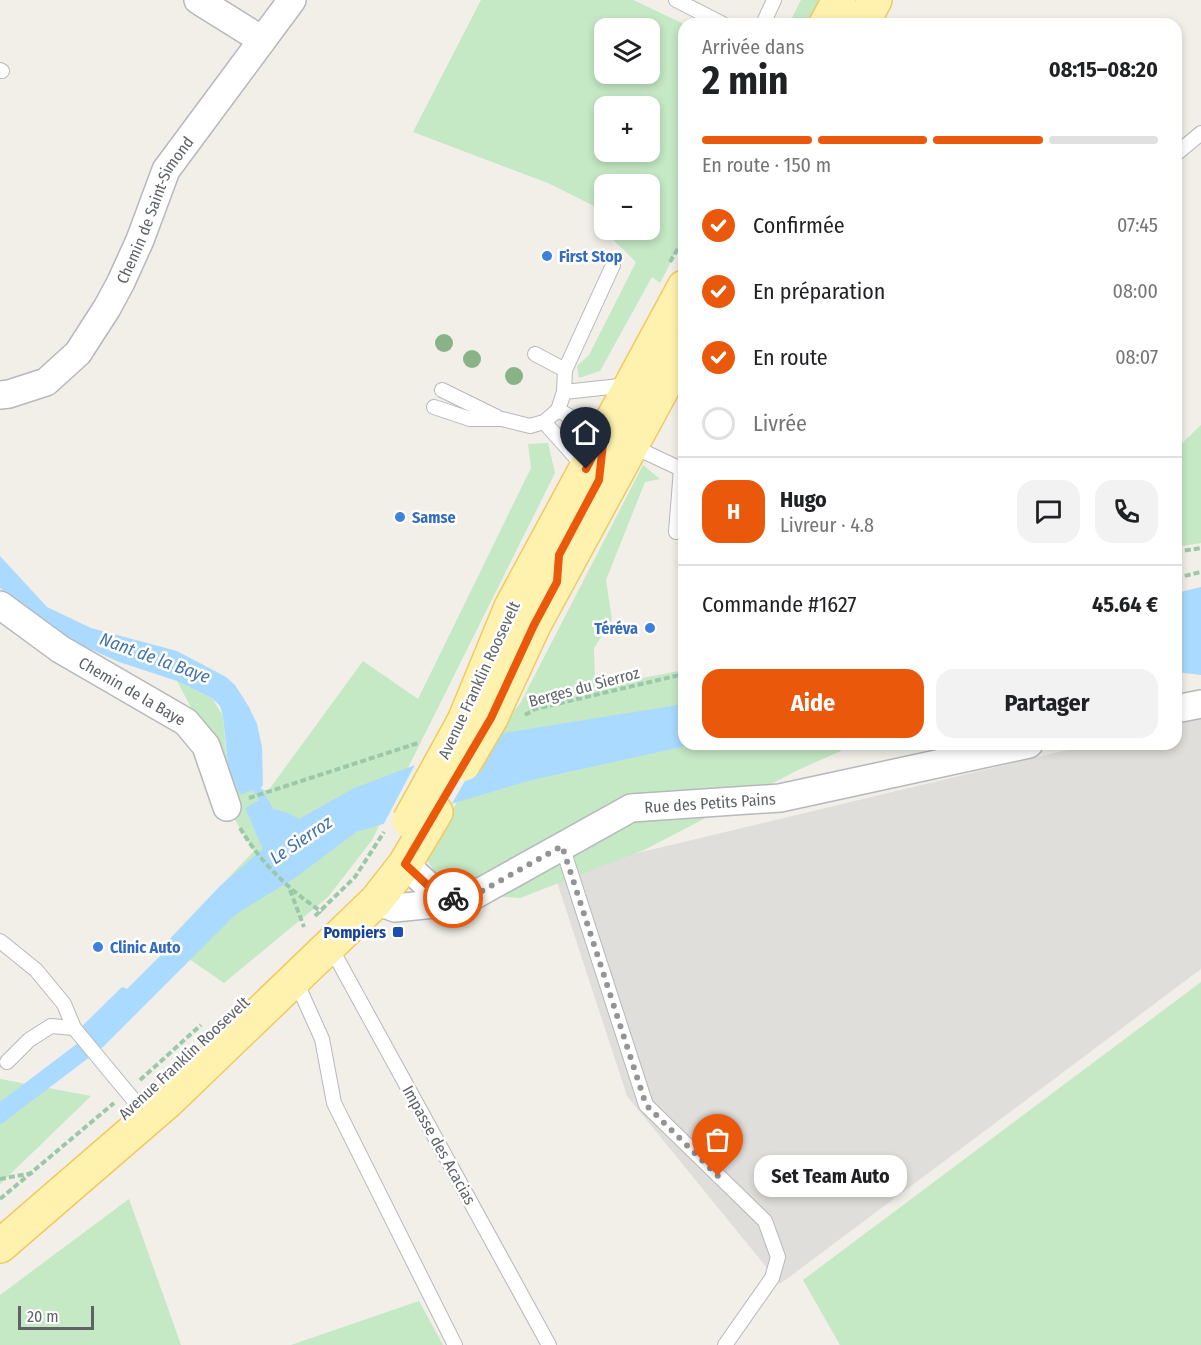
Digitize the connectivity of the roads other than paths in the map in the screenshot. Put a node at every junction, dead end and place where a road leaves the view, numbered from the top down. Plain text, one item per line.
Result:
1 (198, 0) edge
2 (292, 0) edge
3 (676, 0) edge
4 (774, 0) edge
5 (839, 0) edge
6 (875, 0) edge
7 (711, 18) edge
8 (766, 18) edge
9 (829, 18) edge
10 (864, 18) edge
11 (262, 40) junction
12 (1201, 133) edge
13 (1182, 149) edge
14 (613, 265) dead end
15 (678, 298) edge
16 (678, 308) edge
17 (535, 354) dead end
18 (678, 358) edge
19 (565, 370) junction
20 (631, 384) junction
21 (442, 390) dead end
22 (564, 392) junction
23 (0, 395) edge
24 (434, 407) dead end
25 (558, 410) junction
26 (502, 419) junction
27 (544, 422) junction
28 (618, 440) junction
29 (678, 465) edge
30 (586, 469) junction
31 (678, 510) edge
32 (676, 532) dead end
33 (0, 605) edge
34 (1201, 704) edge
35 (1182, 709) edge
36 (491, 719) junction
37 (1001, 750) edge
38 (227, 807) dead end
39 (410, 821) junction
40 (562, 846) junction
41 (405, 864) junction
42 (376, 901) junction
43 (464, 901) junction
44 (321, 925) junction
45 (0, 941) edge
46 (295, 979) junction
47 (74, 1029) junction
48 (7, 1062) dead end
49 (138, 1104) junction
50 (0, 1221) edge
51 (0, 1246) edge
52 (455, 1345) edge
53 (549, 1345) edge
54 (725, 1345) edge

1 - 11 street
2 - 11 street, Chemin de Saint-Simond
3 - 7 lane
4 - 8 lane
5 - 9 main road
6 - 10 main road
11 - 23 street, Chemin de Saint-Simond
12 - 13 lane
14 - 19 lane
15 - 20 main road, Avenue Franklin Roosevelt
16 - 28 street
17 - 19 lane
18 - 28 main road, Avenue Franklin Roosevelt
19 - 22 lane
20 - 22 lane
20 - 28 main road, Avenue Franklin Roosevelt
21 - 26 lane
22 - 25 lane
24 - 26 lane
25 - 27 lane
25 - 28 lane
26 - 27 lane
27 - 30 lane
28 - 29 lane
28 - 30 main road, Avenue Franklin Roosevelt
28 - 36 main road, Avenue Franklin Roosevelt
30 - 36 main road, Avenue Franklin Roosevelt
31 - 32 lane
33 - 38 street, Chemin de la Baye
34 - 35 street
36 - 39 main road, Avenue Franklin Roosevelt, bridge
37 - 40 street, Rue des Petits Pains
39 - 41 main road, Avenue Franklin Roosevelt
39 - 44 main road, Avenue Franklin Roosevelt
40 - 43 street, Rue des Petits Pains
40 - 54 lane
41 - 42 main road, Avenue Franklin Roosevelt
41 - 43 street
42 - 43 street, Rue des Petits Pains
42 - 44 main road, Avenue Franklin Roosevelt
44 - 46 main road, Avenue Franklin Roosevelt
44 - 49 main road, Avenue Franklin Roosevelt
44 - 53 lane, Impasse des Acacias
45 - 47 lane
46 - 49 main road, Avenue Franklin Roosevelt
46 - 52 lane
47 - 48 lane
47 - 49 lane
49 - 50 main road, Avenue Franklin Roosevelt
49 - 51 main road, Avenue Franklin Roosevelt

